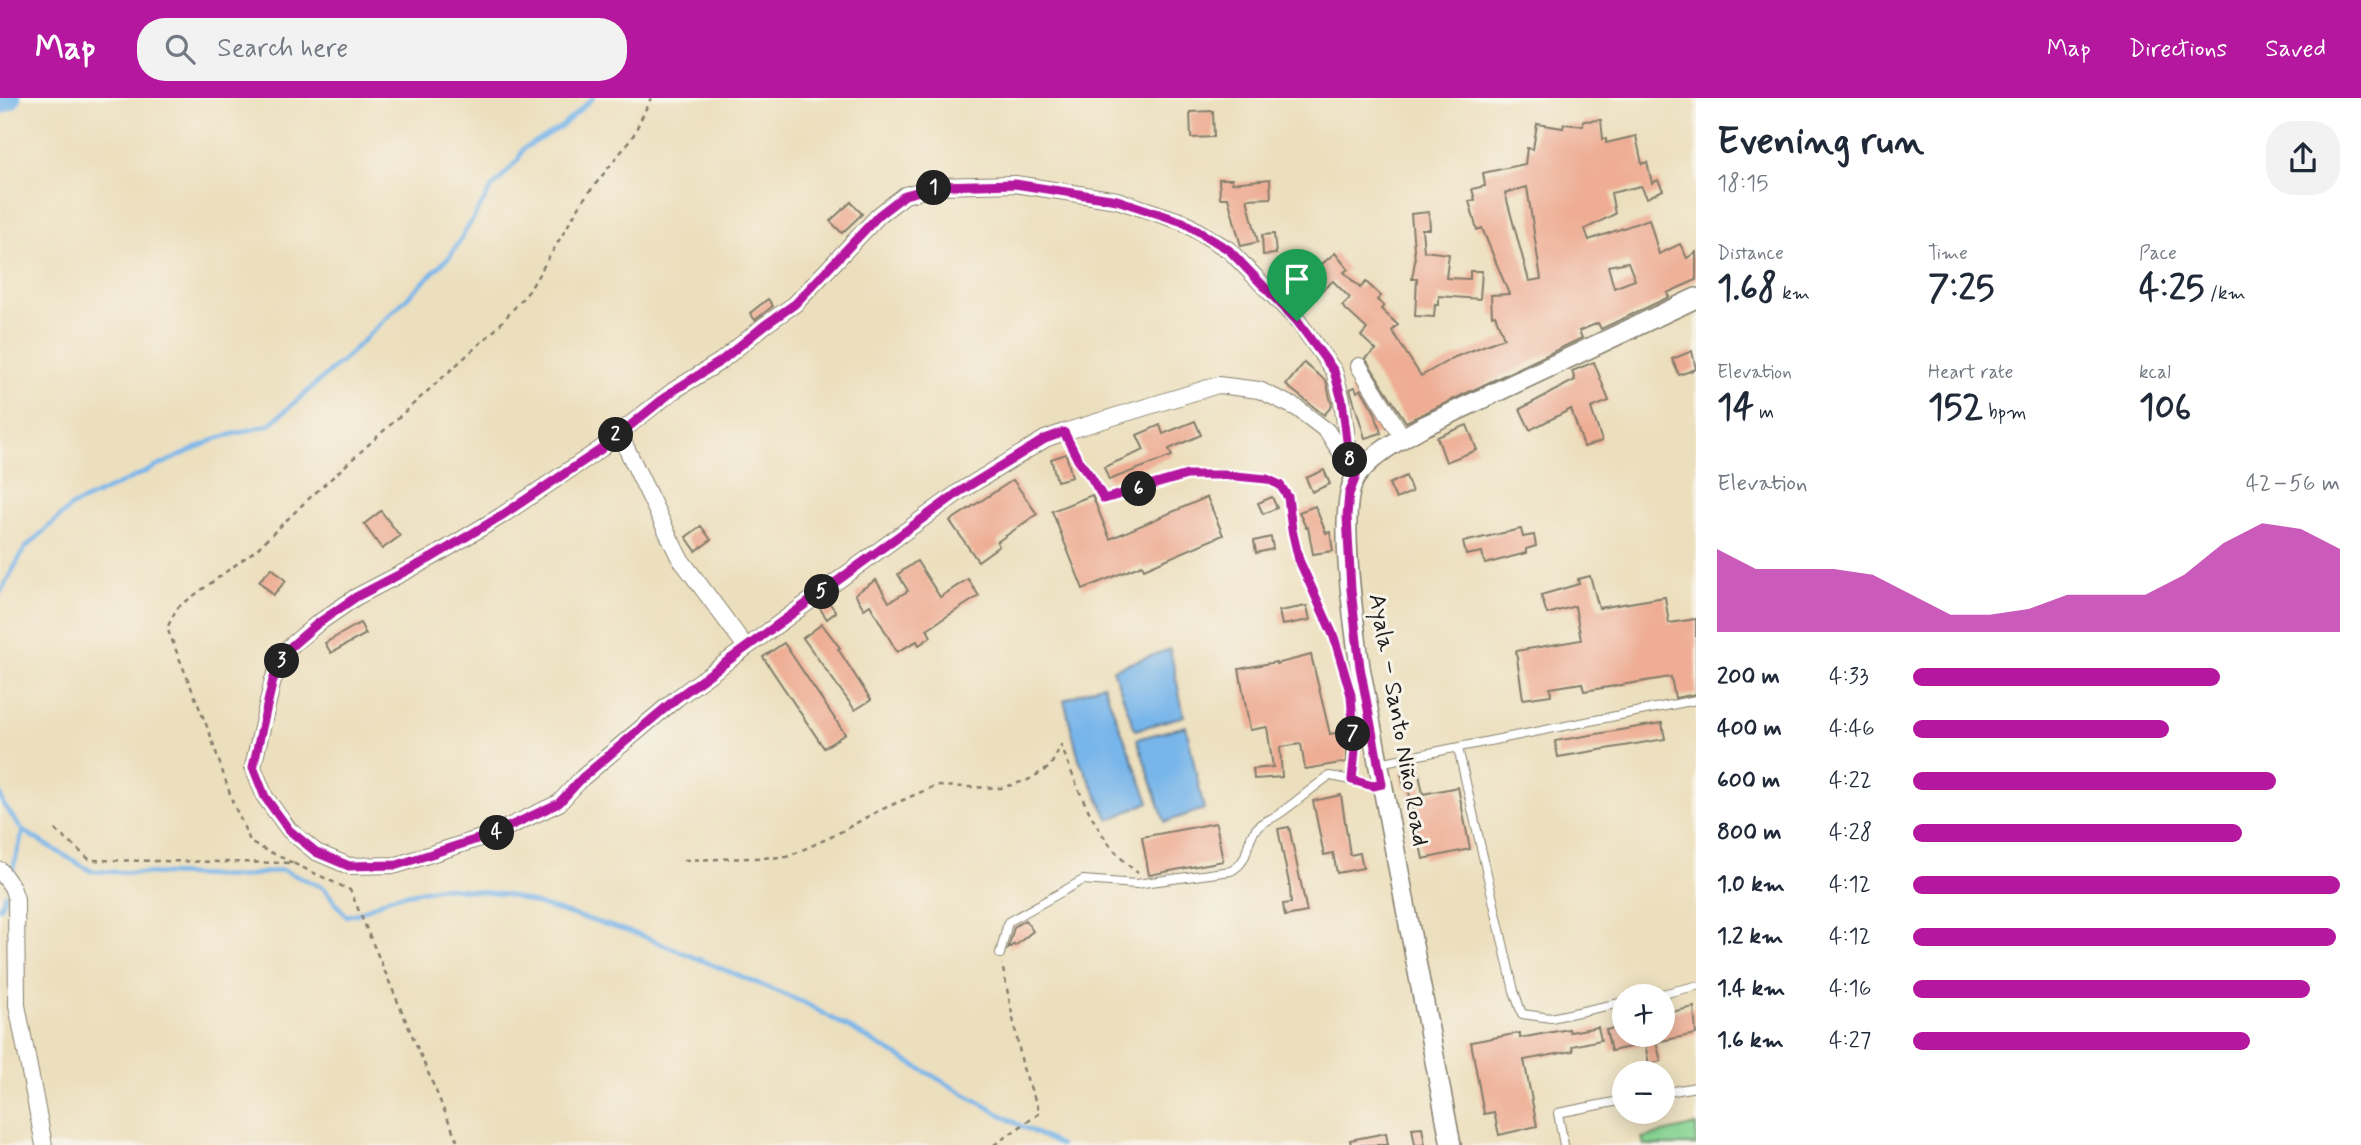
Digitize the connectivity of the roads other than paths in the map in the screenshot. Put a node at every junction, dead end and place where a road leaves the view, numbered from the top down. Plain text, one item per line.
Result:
1 (1696, 298) edge
2 (1359, 366) dead end
3 (1064, 432) junction
4 (619, 433) junction
5 (1403, 438) junction
6 (1353, 471) junction
7 (746, 647) junction
8 (1696, 700) edge
9 (1458, 748) junction
10 (1379, 764) junction
11 (1352, 780) junction
12 (1382, 784) junction
13 (0, 870) edge
14 (1000, 954) road end
15 (1696, 986) edge
16 (1675, 991) edge
17 (1612, 1005) edge
18 (1696, 1087) edge
19 (1675, 1091) edge
20 (1612, 1102) edge
21 (44, 1145) edge
22 (1451, 1145) edge
23 (1564, 1145) edge

1 - 5 street
2 - 5 street
3 - 6 street
3 - 7 street
3 - 11 lane
4 - 6 street
4 - 7 street
4 - 7 street
5 - 6 street
6 - 10 street, Ayala – Santo Niño Road
8 - 9 lane
9 - 10 lane
9 - 17 lane
10 - 12 street, Ayala – Santo Niño Road
11 - 12 lane
11 - 14 lane
12 - 22 street, Ayala – Santo Niño Road
13 - 21 street
15 - 16 lane
18 - 19 lane
20 - 23 lane

